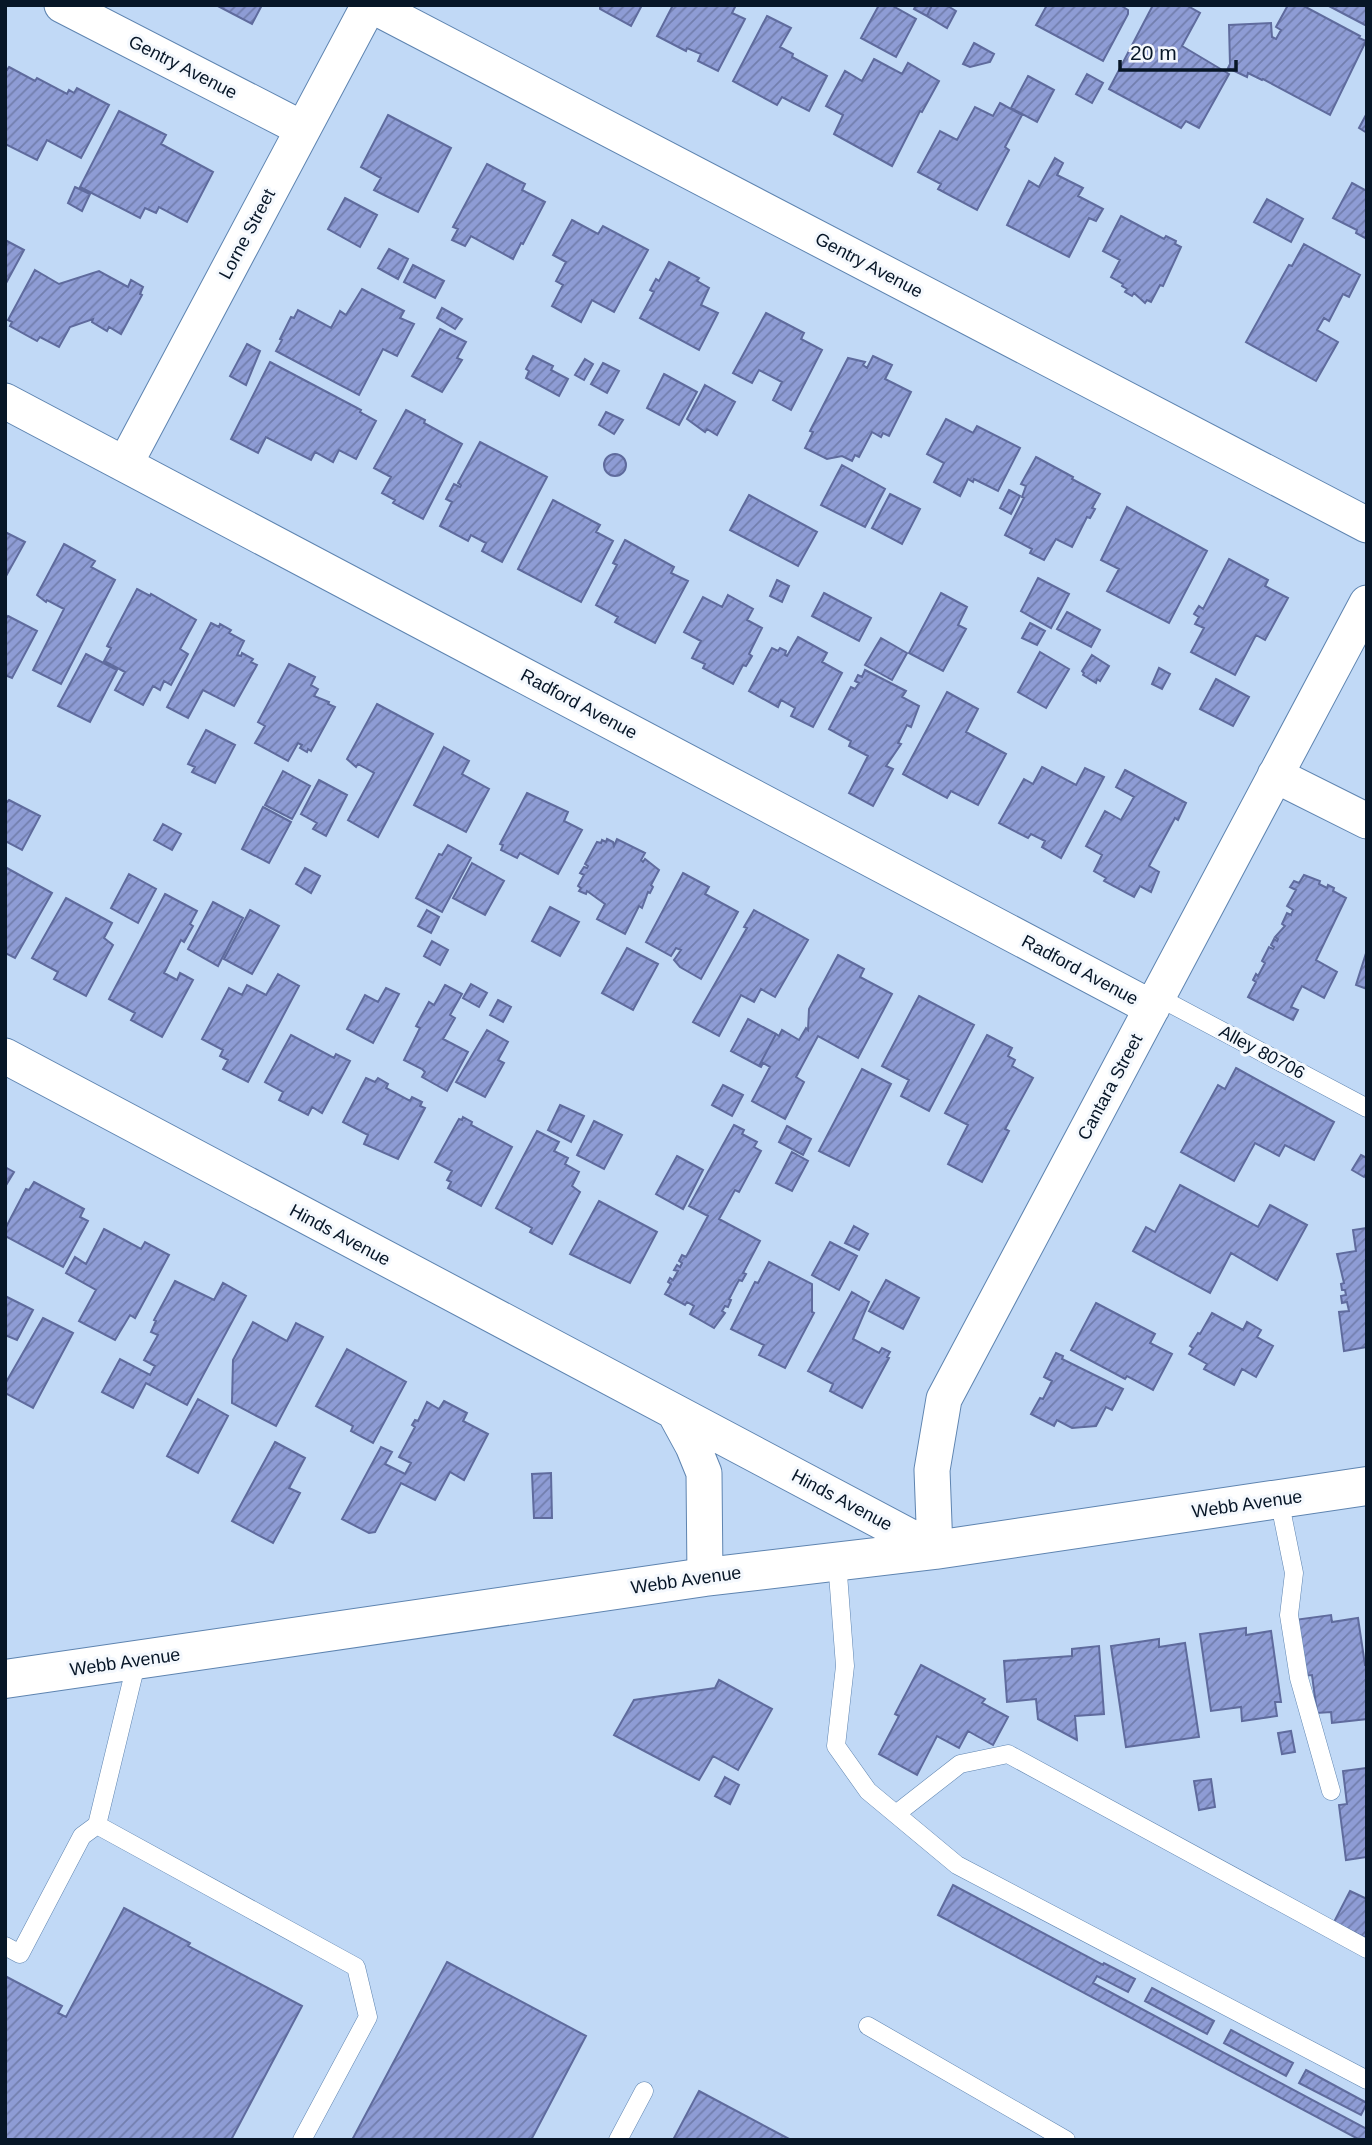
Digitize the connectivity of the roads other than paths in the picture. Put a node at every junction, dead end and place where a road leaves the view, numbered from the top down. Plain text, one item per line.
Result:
1 (62, 5) edge
2 (370, 5) edge
3 (303, 129) junction
4 (5, 401) edge
5 (124, 464) junction
6 (1367, 525) edge
7 (1367, 603) edge
8 (1275, 775) junction
9 (1367, 821) edge
10 (1155, 1002) junction
11 (5, 1056) edge
12 (1367, 1108) edge
13 (675, 1413) junction
14 (1367, 1486) edge
15 (1279, 1499) junction
16 (935, 1550) junction
17 (837, 1561) junction
18 (705, 1577) junction
19 (136, 1660) junction
20 (5, 1679) edge
21 (1331, 1791) dead end
22 (896, 1814) junction
23 (97, 1825) junction
24 (5, 1947) edge
25 (1367, 1949) edge
26 (868, 2026) dead end
27 (1367, 2080) edge
28 (644, 2091) dead end
29 (302, 2140) edge
30 (618, 2140) edge
31 (1066, 2140) edge

1 - 3 street, Gentry Avenue
2 - 3 street, Lorne Street
2 - 6 street, Gentry Avenue
3 - 5 street, Lorne Street
4 - 5 street, Radford Avenue
5 - 10 street, Radford Avenue
7 - 8 street, Cantara Street
8 - 9 street
8 - 10 street, Cantara Street
10 - 12 lane, Alley 80706
10 - 16 street, Cantara Street
11 - 13 street, Hinds Avenue
13 - 16 street, Hinds Avenue
13 - 18 street
14 - 15 street, Webb Avenue
15 - 16 street, Webb Avenue
15 - 21 lane
16 - 17 street, Webb Avenue
17 - 18 street, Webb Avenue
17 - 22 lane
18 - 19 street, Webb Avenue
19 - 20 street, Webb Avenue
19 - 23 lane
22 - 25 lane
22 - 27 lane
23 - 24 lane
23 - 29 lane
26 - 31 lane
28 - 30 lane

